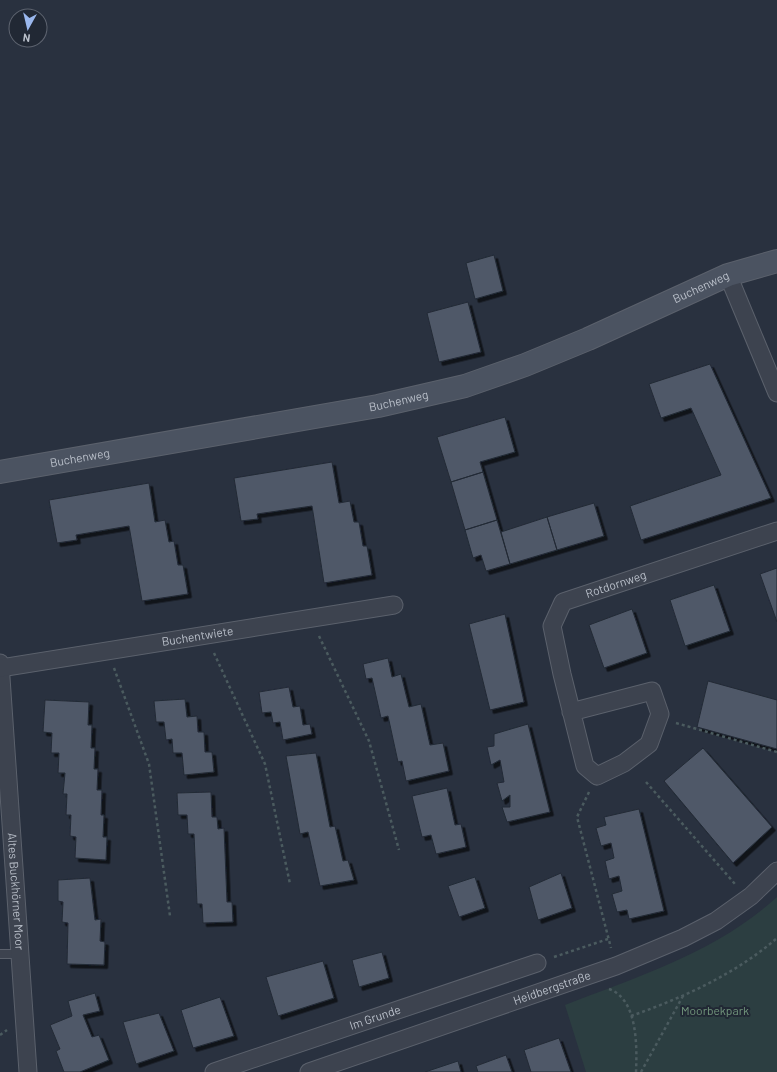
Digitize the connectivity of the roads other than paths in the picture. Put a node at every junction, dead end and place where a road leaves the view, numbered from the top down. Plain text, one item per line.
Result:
1 (777, 261) edge
2 (728, 275) junction
3 (777, 393) edge
4 (0, 472) edge
5 (777, 532) edge
6 (394, 605) dead end
7 (0, 663) edge
8 (0, 668) edge
9 (571, 712) junction
10 (777, 871) edge
11 (0, 954) edge
12 (20, 954) junction
13 (537, 963) road end
14 (28, 1072) edge
15 (214, 1072) edge
16 (309, 1072) edge

1 - 2 street, Buchenweg
2 - 3 street
2 - 4 street, Buchenweg
5 - 9 street, Rotdornweg
6 - 8 street, Buchentwiete
7 - 8 street, Altes Buckhörner Moor
8 - 12 street, Altes Buckhörner Moor
9 - 9 street, Rotdornweg
10 - 16 street, Heidbergstraße
11 - 12 lane
12 - 14 street, Altes Buckhörner Moor
13 - 15 street, Im Grunde

